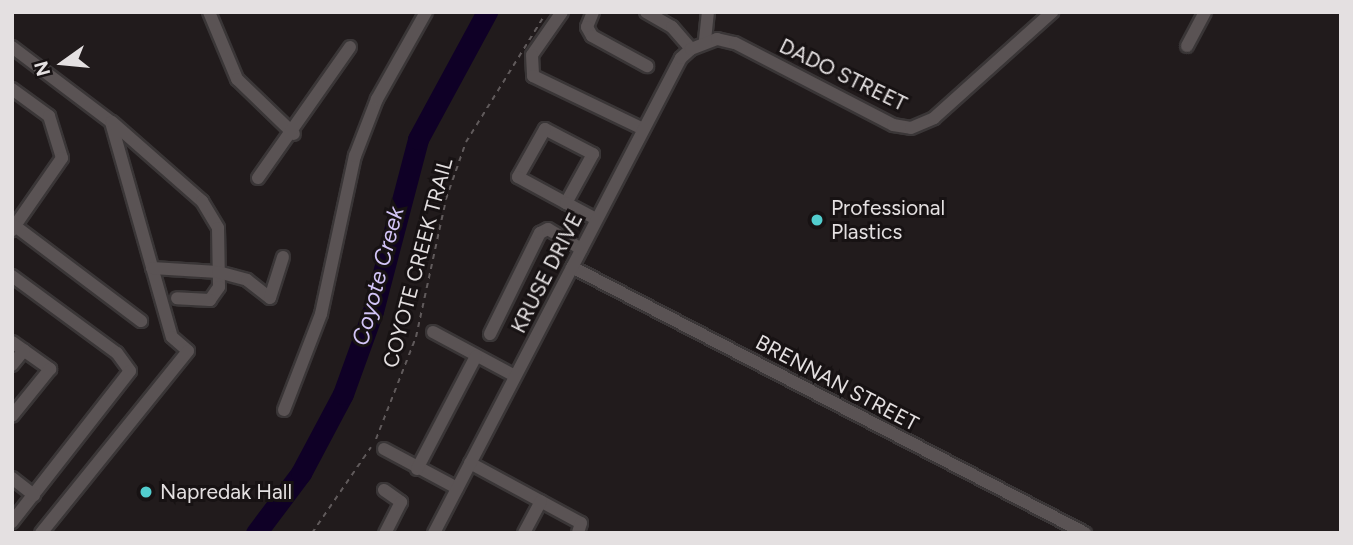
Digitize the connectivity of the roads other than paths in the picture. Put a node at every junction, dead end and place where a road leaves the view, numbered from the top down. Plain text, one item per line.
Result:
1 (209, 12) edge
2 (426, 12) edge
3 (562, 12) edge
4 (593, 12) edge
5 (646, 12) edge
6 (708, 12) edge
7 (1052, 12) edge
8 (1205, 12) edge
9 (705, 40) junction
10 (1187, 46) dead end
11 (12, 47) edge
12 (350, 47) dead end
13 (691, 49) junction
14 (647, 66) dead end
15 (12, 89) edge
16 (111, 122) junction
17 (643, 130) junction
18 (294, 134) junction
19 (258, 178) dead end
20 (566, 203) junction
21 (596, 219) junction
22 (14, 228) edge
23 (581, 249) junction
24 (283, 257) dead end
25 (572, 267) junction
26 (152, 268) junction
27 (218, 272) junction
28 (15, 284) edge
29 (177, 298) dead end
30 (141, 321) dead end
31 (433, 332) dead end
32 (490, 334) dead end
33 (12, 342) edge
34 (24, 350) junction
35 (477, 356) junction
36 (12, 365) edge
37 (515, 376) junction
38 (284, 410) dead end
39 (12, 416) edge
40 (384, 449) dead end
41 (470, 463) junction
42 (417, 469) junction
43 (12, 478) edge
44 (457, 488) junction
45 (384, 490) dead end
46 (34, 495) junction
47 (541, 501) junction
48 (12, 522) edge
49 (41, 533) edge
50 (386, 533) edge
51 (434, 533) edge
52 (524, 533) edge
53 (578, 533) edge
54 (1085, 533) edge

1 - 18 street
2 - 38 street
3 - 17 street
4 - 14 street
5 - 13 street
6 - 9 street
7 - 9 street, DADO STREET
8 - 10 street
9 - 13 street, KRUSE DRIVE
11 - 16 street
12 - 18 street
13 - 17 street, KRUSE DRIVE
15 - 22 street
16 - 26 street
16 - 27 street
17 - 21 street, KRUSE DRIVE
18 - 19 street
20 - 20 street
20 - 21 street
21 - 23 street, KRUSE DRIVE
22 - 30 street
23 - 25 street, KRUSE DRIVE
23 - 32 street
24 - 27 street
25 - 37 street, KRUSE DRIVE
25 - 54 street, BRENNAN STREET
26 - 27 street
26 - 49 street
27 - 29 street
28 - 46 street
31 - 35 street
33 - 34 street
34 - 36 street
34 - 39 street
35 - 37 street
35 - 42 street
37 - 41 street, KRUSE DRIVE
40 - 42 street
41 - 44 street, KRUSE DRIVE
41 - 47 street
42 - 44 street
43 - 46 street
44 - 51 street, KRUSE DRIVE
45 - 50 street
46 - 48 street
47 - 52 street
47 - 53 street

